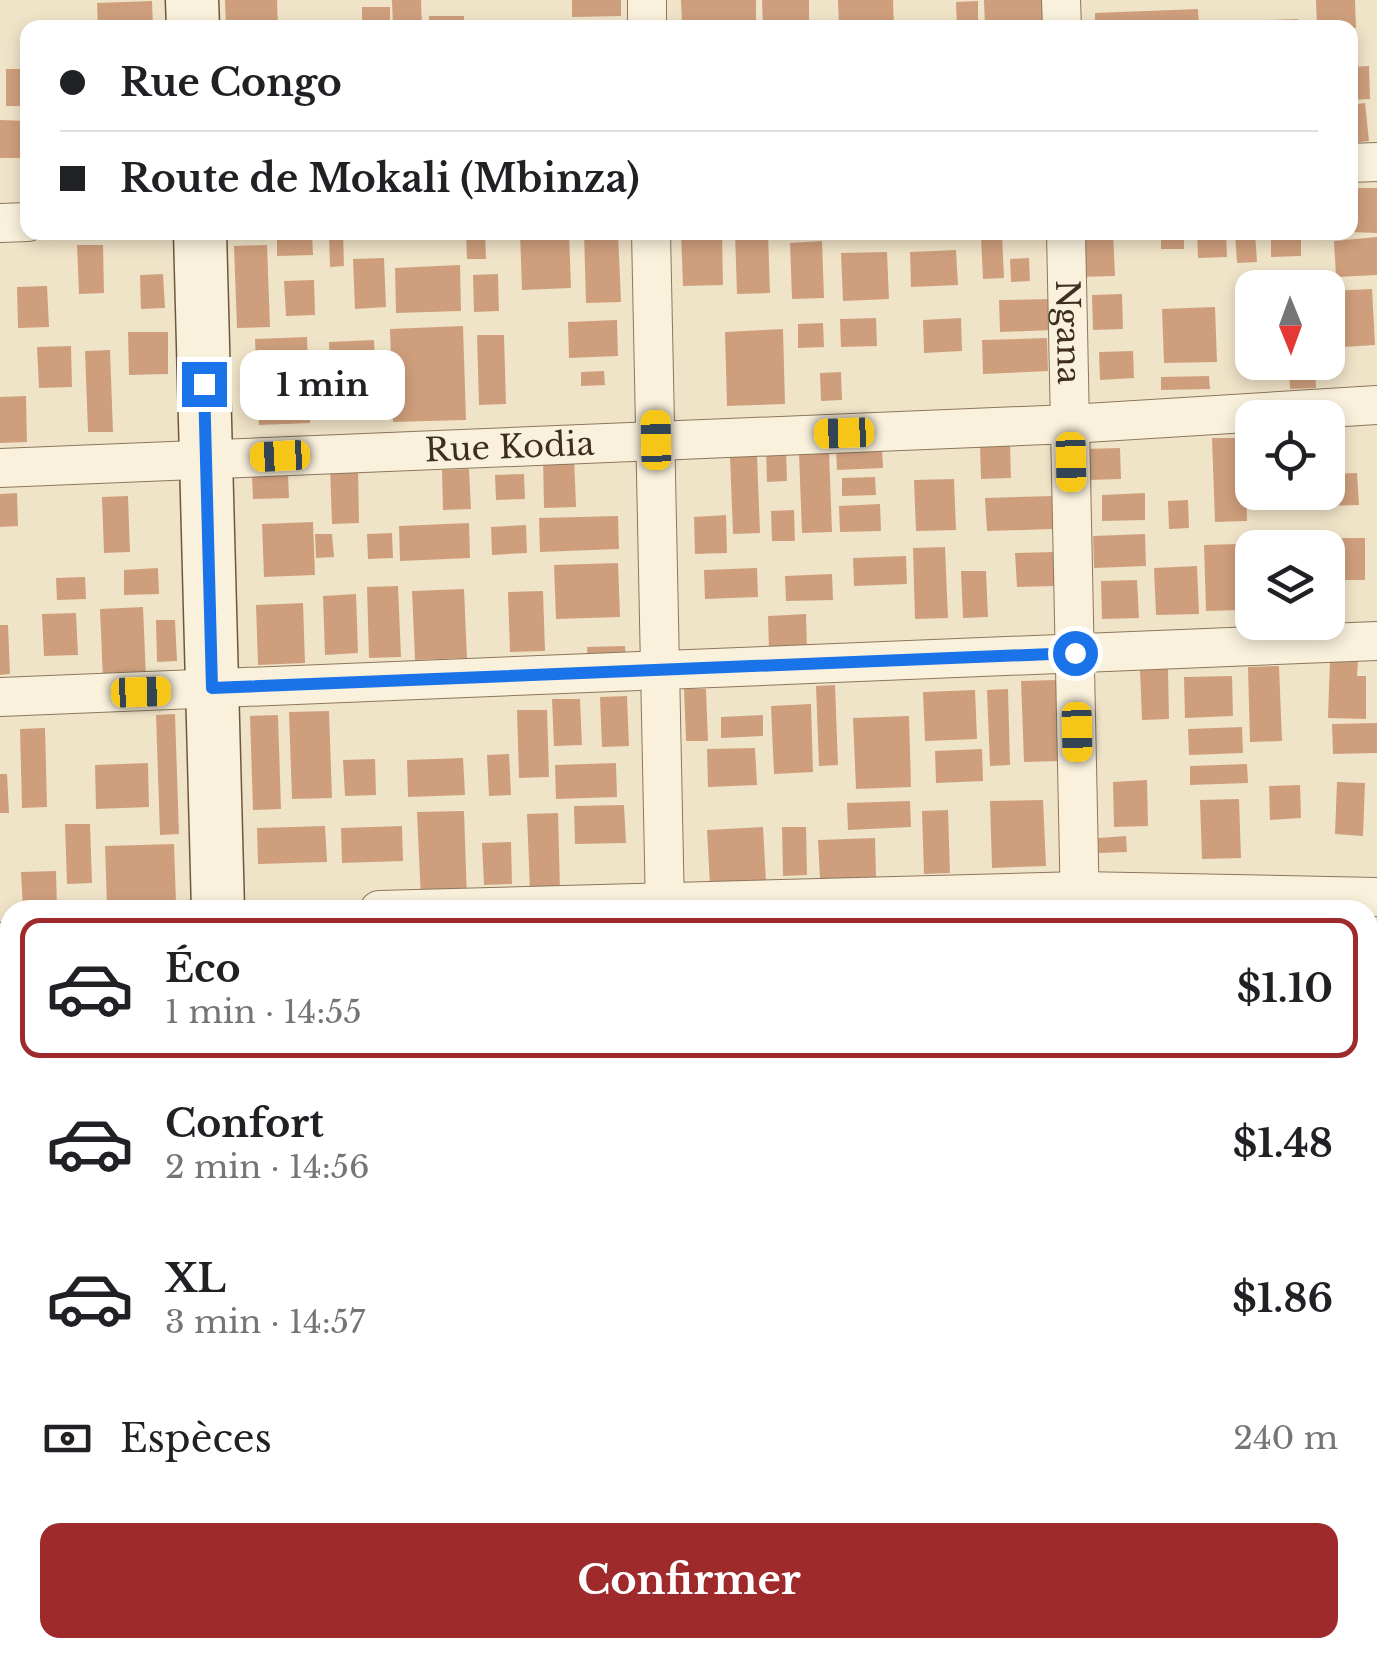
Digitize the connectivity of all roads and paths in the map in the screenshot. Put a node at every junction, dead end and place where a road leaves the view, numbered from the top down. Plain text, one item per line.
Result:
1 (200, 240) edge
2 (652, 240) edge
3 (1066, 240) edge
4 (1377, 404) edge
5 (1070, 424) junction
6 (656, 440) junction
7 (205, 460) junction
8 (0, 468) edge
9 (1377, 641) edge
10 (1075, 653) junction
11 (660, 670) junction
12 (212, 688) junction
13 (0, 697) edge
14 (1377, 897) edge
15 (218, 900) edge
16 (665, 900) edge
17 (1080, 900) edge
18 (1154, 900) edge

1 - 7 street
2 - 6 street
3 - 5 street, Ngana
4 - 5 street, Rue Kodia
5 - 6 street, Rue Kodia
5 - 10 street, Ngana
6 - 7 street, Rue Kodia
6 - 11 street
7 - 8 street, Rue Kodia
7 - 12 street
9 - 10 street
10 - 11 street
10 - 17 street, Ngana
11 - 12 street
11 - 16 street
12 - 13 street
12 - 15 street
14 - 18 street

